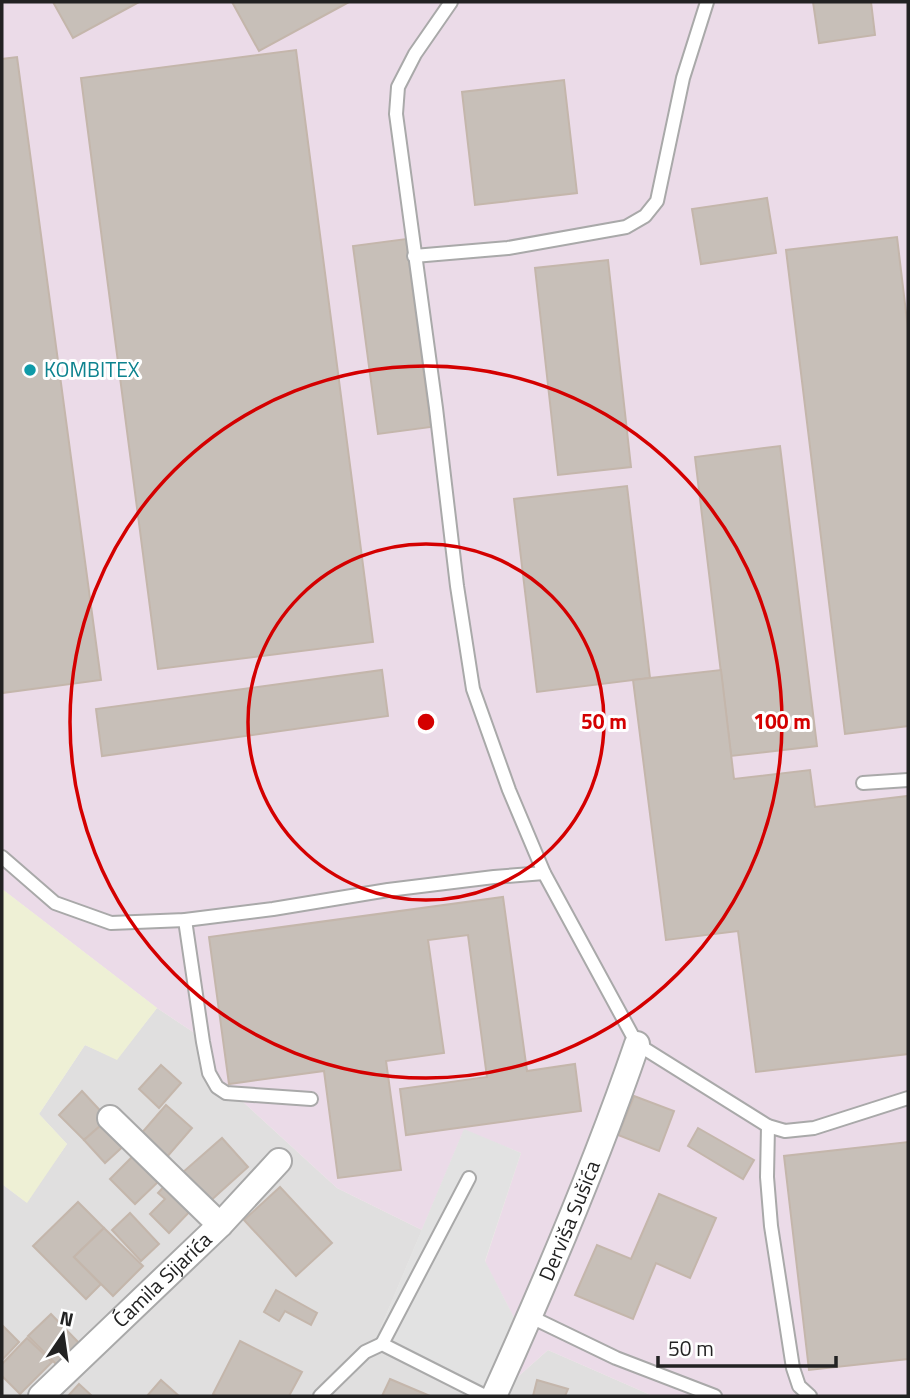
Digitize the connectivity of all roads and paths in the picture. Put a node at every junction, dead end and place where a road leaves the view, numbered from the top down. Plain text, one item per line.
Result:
1 (451, 2) edge
2 (707, 2) edge
3 (414, 256) junction
4 (908, 780) edge
5 (863, 783) dead end
6 (2, 857) edge
7 (544, 873) junction
8 (185, 920) junction
9 (637, 1044) junction
10 (908, 1098) edge
11 (311, 1099) dead end
12 (110, 1118) dead end
13 (768, 1126) junction
14 (279, 1161) dead end
15 (469, 1178) dead end
16 (220, 1225) junction
17 (529, 1316) junction
18 (382, 1344) junction
19 (41, 1396) edge
20 (320, 1396) edge
21 (485, 1396) edge
22 (494, 1396) edge
23 (715, 1396) edge
24 (810, 1396) edge

1 - 3 lane
2 - 3 lane
3 - 7 lane
4 - 5 lane
6 - 8 lane
7 - 8 lane
7 - 9 lane
8 - 11 lane
9 - 13 lane
9 - 17 street, Derviša Sušića
10 - 13 lane
12 - 16 street
13 - 24 lane
14 - 16 street, Ćamila Sijarića
15 - 18 lane
16 - 19 street, Ćamila Sijarića
17 - 22 street, Derviša Sušića
17 - 23 lane
18 - 20 lane
18 - 21 lane

